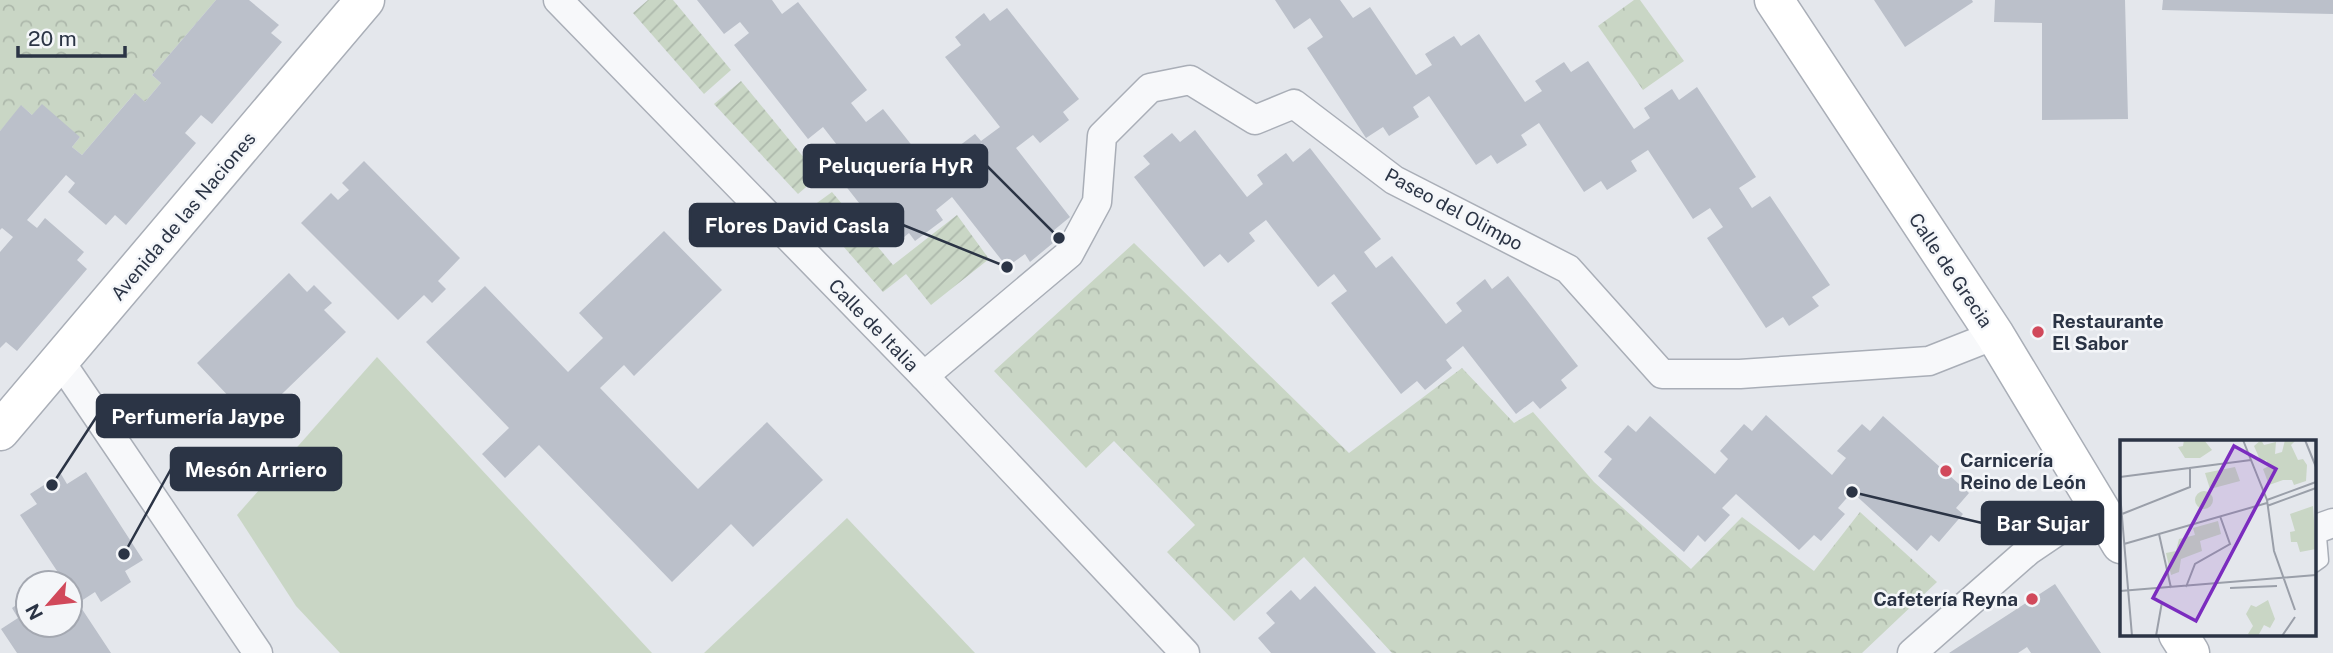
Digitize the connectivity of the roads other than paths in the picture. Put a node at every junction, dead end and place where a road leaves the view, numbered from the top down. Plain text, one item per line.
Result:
1 (365, 0) edge
2 (558, 0) edge
3 (1774, 0) edge
4 (1995, 335) junction
5 (60, 361) junction
6 (924, 376) junction
7 (0, 431) edge
8 (2096, 505) junction
9 (2322, 523) edge
10 (2120, 542) edge
11 (2316, 564) edge
12 (258, 653) edge
13 (1185, 653) edge
14 (1912, 653) edge

1 - 5 street, Avenida de las Naciones
2 - 6 street, Calle de Italia
3 - 4 street, Calle de Grecia
4 - 6 street, Paseo del Olimpo
4 - 8 street, Calle de Grecia
5 - 7 street, Avenida de las Naciones
5 - 12 street
6 - 13 street, Calle de Italia
8 - 10 street, Calle de Grecia
8 - 14 street
9 - 11 lane

